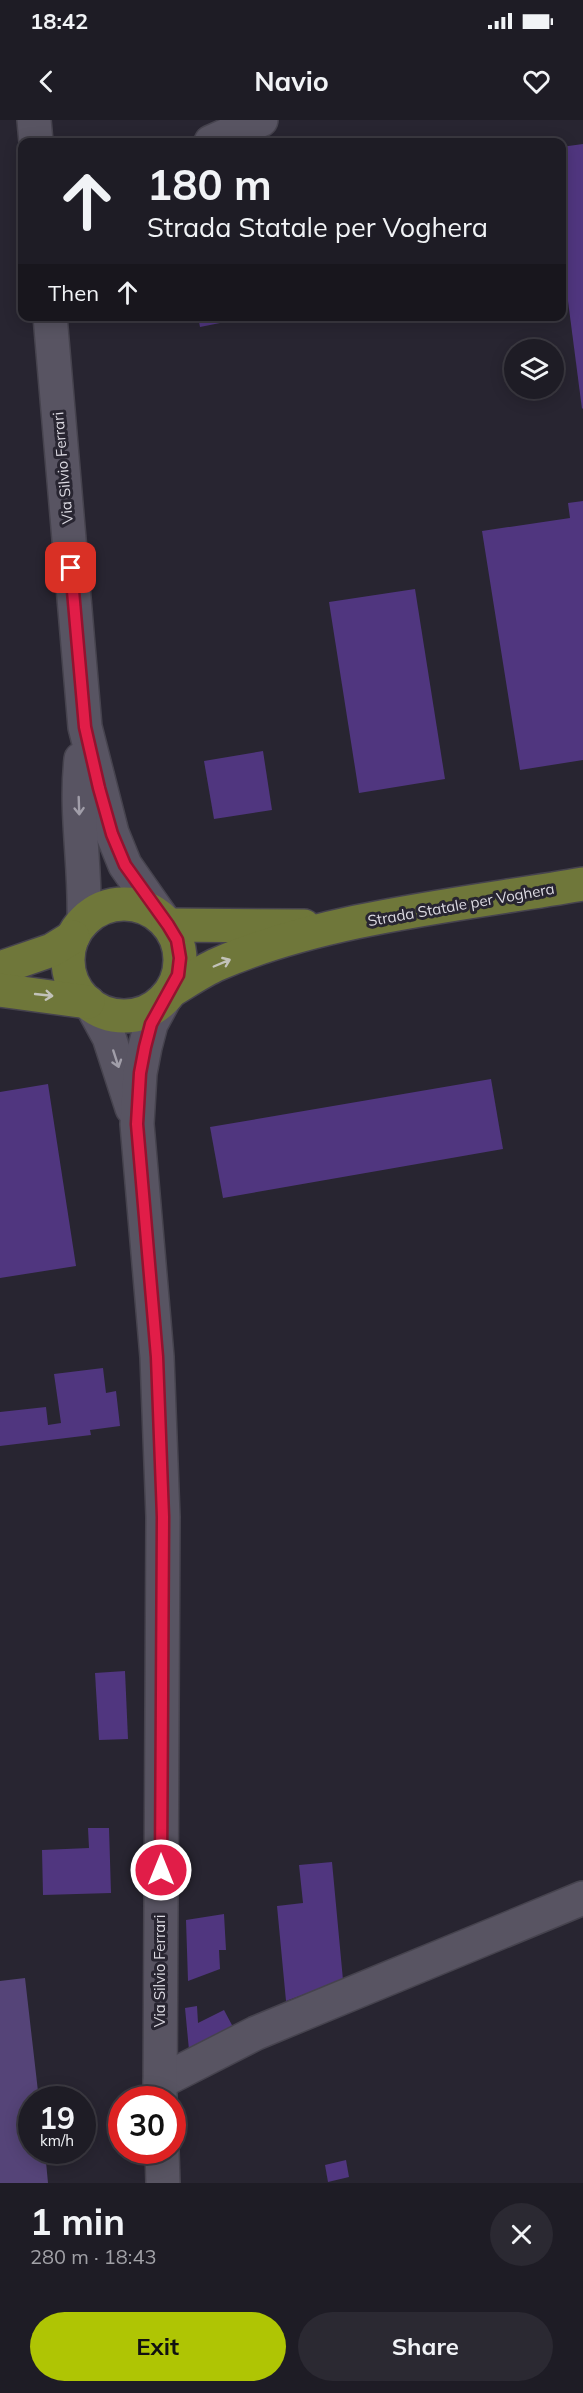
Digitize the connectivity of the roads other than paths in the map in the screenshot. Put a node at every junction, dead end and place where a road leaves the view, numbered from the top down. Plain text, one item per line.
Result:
1 (34, 120) edge
2 (261, 120) edge
3 (36, 138) edge
4 (220, 138) edge
5 (50, 321) edge
6 (85, 727) junction
7 (583, 884) edge
8 (165, 921) junction
9 (339, 926) junction
10 (78, 929) junction
11 (0, 968) edge
12 (0, 990) edge
13 (168, 994) junction
14 (90, 1004) junction
15 (137, 1124) junction
16 (583, 1898) edge
17 (160, 2086) edge
18 (168, 2086) edge
19 (162, 2164) edge
20 (163, 2183) edge

1 - 3 street
2 - 4 street
5 - 6 street, Via Silvio Ferrari
6 - 8 street, Via Silvio Ferrari
6 -> 10 street, Via Silvio Ferrari
7 - 9 main road, Strada Statale per Voghera
8 - 9 main road, Strada Statale per Voghera
8 - 10 main road, Strada Statale per Voghera
8 - 13 main road
13 -> 9 main road, Strada Statale per Voghera
10 - 11 main road, Strada Statale per Voghera
10 - 14 main road
12 -> 14 main road, Strada Statale per Voghera
13 - 14 main road, Strada Statale per Voghera
13 - 15 street, Via Silvio Ferrari
14 -> 15 street, Via Silvio Ferrari
15 - 17 street, Via Silvio Ferrari
16 - 18 street
19 - 20 street

